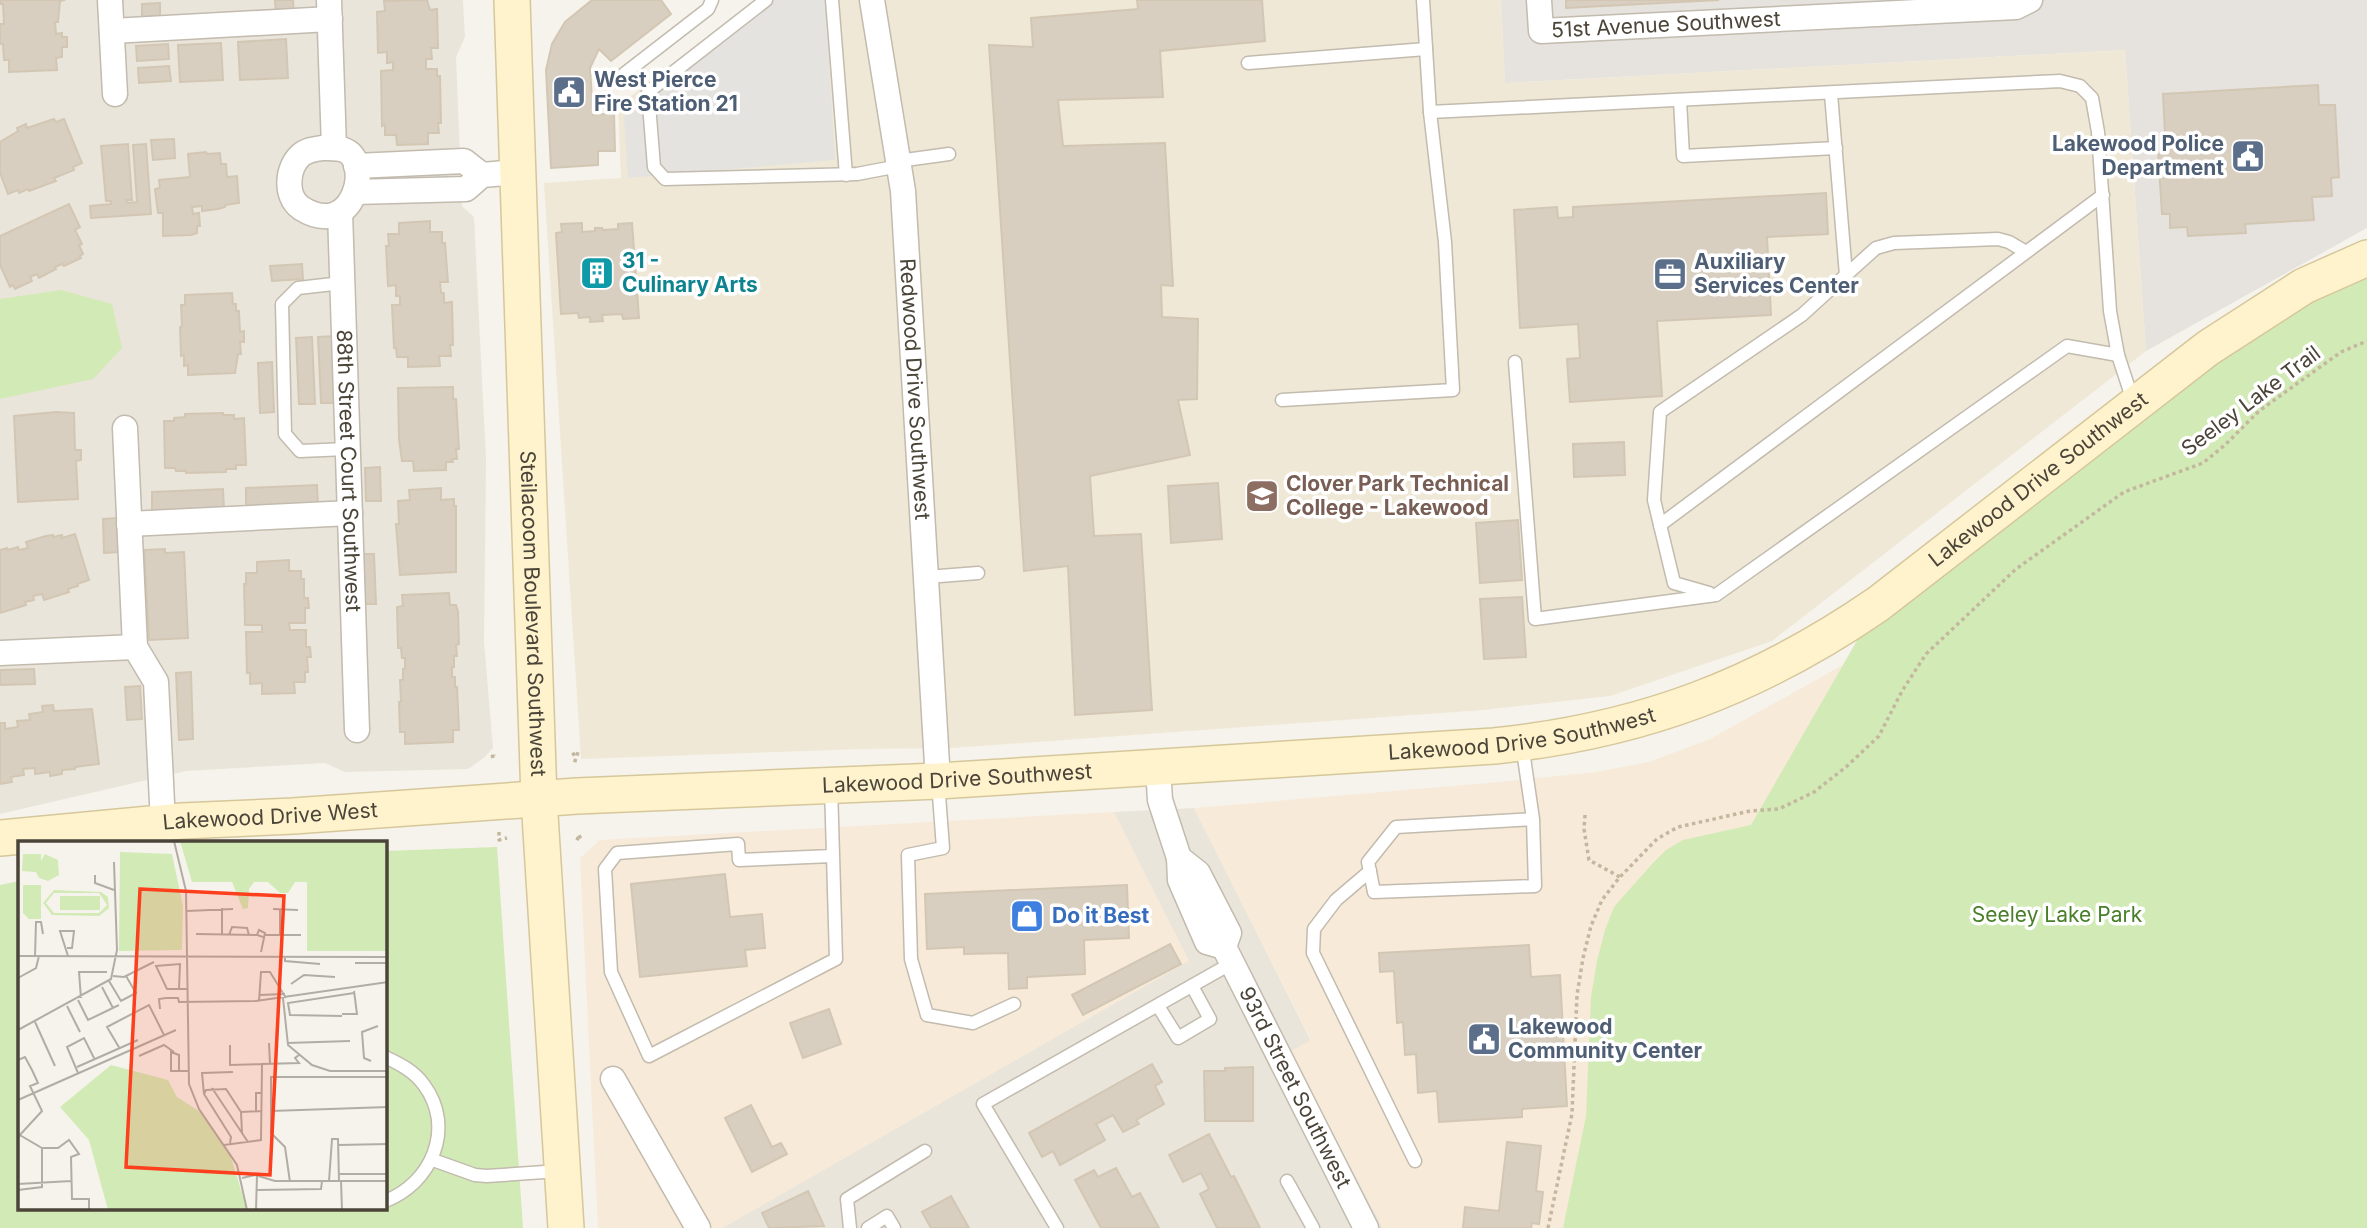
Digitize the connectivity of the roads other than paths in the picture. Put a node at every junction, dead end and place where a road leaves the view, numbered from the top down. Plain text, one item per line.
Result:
1 (110, 0) edge
2 (512, 0) edge
3 (712, 0) edge
4 (766, 0) edge
5 (832, 0) edge
6 (872, 0) edge
7 (1423, 0) edge
8 (1539, 0) edge
9 (2030, 0) edge
10 (1823, 8) edge
11 (329, 9) edge
12 (112, 31) junction
13 (1426, 49) junction
14 (1248, 64) dead end
15 (624, 75) dead end
16 (115, 94) dead end
17 (1831, 94) junction
18 (1680, 100) junction
19 (1430, 112) junction
20 (334, 148) junction
21 (1836, 148) junction
22 (949, 154) dead end
23 (899, 163) junction
24 (356, 166) junction
25 (517, 172) junction
26 (482, 175) junction
27 (846, 175) junction
28 (2103, 195) junction
29 (347, 202) junction
30 (2026, 252) junction
31 (2367, 258) edge
32 (1846, 275) junction
33 (342, 283) junction
34 (2118, 355) junction
35 (1515, 362) dead end
36 (1282, 400) dead end
37 (2134, 405) junction
38 (125, 428) dead end
39 (347, 449) junction
40 (350, 513) junction
41 (130, 524) junction
42 (1660, 525) junction
43 (978, 573) dead end
44 (926, 577) junction
45 (1716, 595) junction
46 (135, 647) junction
47 (0, 653) edge
48 (357, 730) dead end
49 (1522, 743) junction
50 (1158, 768) junction
51 (937, 781) junction
52 (831, 786) junction
53 (540, 799) junction
54 (1532, 819) junction
55 (163, 823) junction
56 (0, 838) edge
57 (832, 856) junction
58 (1370, 870) junction
59 (1228, 955) junction
60 (1192, 986) junction
61 (1014, 1004) dead end
62 (1158, 1006) junction
63 (387, 1058) edge
64 (612, 1079) dead end
65 (926, 1151) dead end
66 (433, 1160) junction
67 (1415, 1161) dead end
68 (563, 1171) junction
69 (1287, 1181) dead end
70 (387, 1200) edge
71 (566, 1228) edge
72 (698, 1228) edge
73 (850, 1228) edge
74 (868, 1228) edge
75 (894, 1228) edge
76 (1057, 1228) edge
77 (1313, 1228) edge
78 (1366, 1228) edge

1 - 12 street
2 - 25 main road, Steilacoom Boulevard Southwest
3 - 15 lane
4 - 27 lane
5 - 27 lane
6 - 23 street, Redwood Drive Southwest
7 - 13 lane
8 - 10 street, 51st Avenue Southwest
9 - 10 street, 51st Avenue Southwest
11 - 12 street
11 - 20 street
12 - 16 street
13 - 14 lane
13 - 19 lane
17 - 18 lane
17 - 21 lane
17 - 28 lane
18 - 19 lane
18 - 21 lane
19 - 36 lane
20 - 24 street
20 - 29 street
21 - 32 lane
22 - 23 lane
23 - 27 lane
23 - 44 street, Redwood Drive Southwest
24 - 26 street
24 - 29 street, 88th Street Court Southwest
25 - 26 street
25 - 53 main road, Steilacoom Boulevard Southwest
26 - 29 street
28 - 30 lane
28 - 34 lane
29 - 33 street, 88th Street Court Southwest
30 - 32 lane
30 - 42 lane
31 - 37 main road, Lakewood Drive Southwest
32 - 42 lane
33 - 39 street, 88th Street Court Southwest
33 - 39 lane
34 - 37 lane
34 - 45 lane
35 - 45 lane
37 - 49 main road, Lakewood Drive Southwest
38 - 41 street
39 - 40 street, 88th Street Court Southwest
40 - 41 street
40 - 48 street, 88th Street Court Southwest
41 - 46 street
42 - 45 lane
43 - 44 lane
44 - 51 street, Redwood Drive Southwest
46 - 47 street
46 - 55 street
49 - 50 main road, Lakewood Drive Southwest
49 - 54 lane
50 - 51 main road, Lakewood Drive Southwest
50 - 59 street, 93rd Street Southwest
51 - 52 main road, Lakewood Drive Southwest
51 - 61 lane
52 - 53 main road, Lakewood Drive Southwest
52 - 57 lane
53 - 55 main road, Lakewood Drive West
53 - 68 main road, Steilacoom Boulevard Southwest
54 - 58 lane
54 - 58 lane
55 - 56 main road, Lakewood Drive West
57 - 57 lane
58 - 67 lane
59 - 60 lane
59 - 78 street, 93rd Street Southwest
60 - 62 lane
60 - 62 lane
62 - 76 lane
63 - 66 lane
64 - 72 street
65 - 73 lane
66 - 68 lane
66 - 70 lane
68 - 71 main road, Steilacoom Boulevard Southwest
69 - 77 lane
74 - 75 lane

